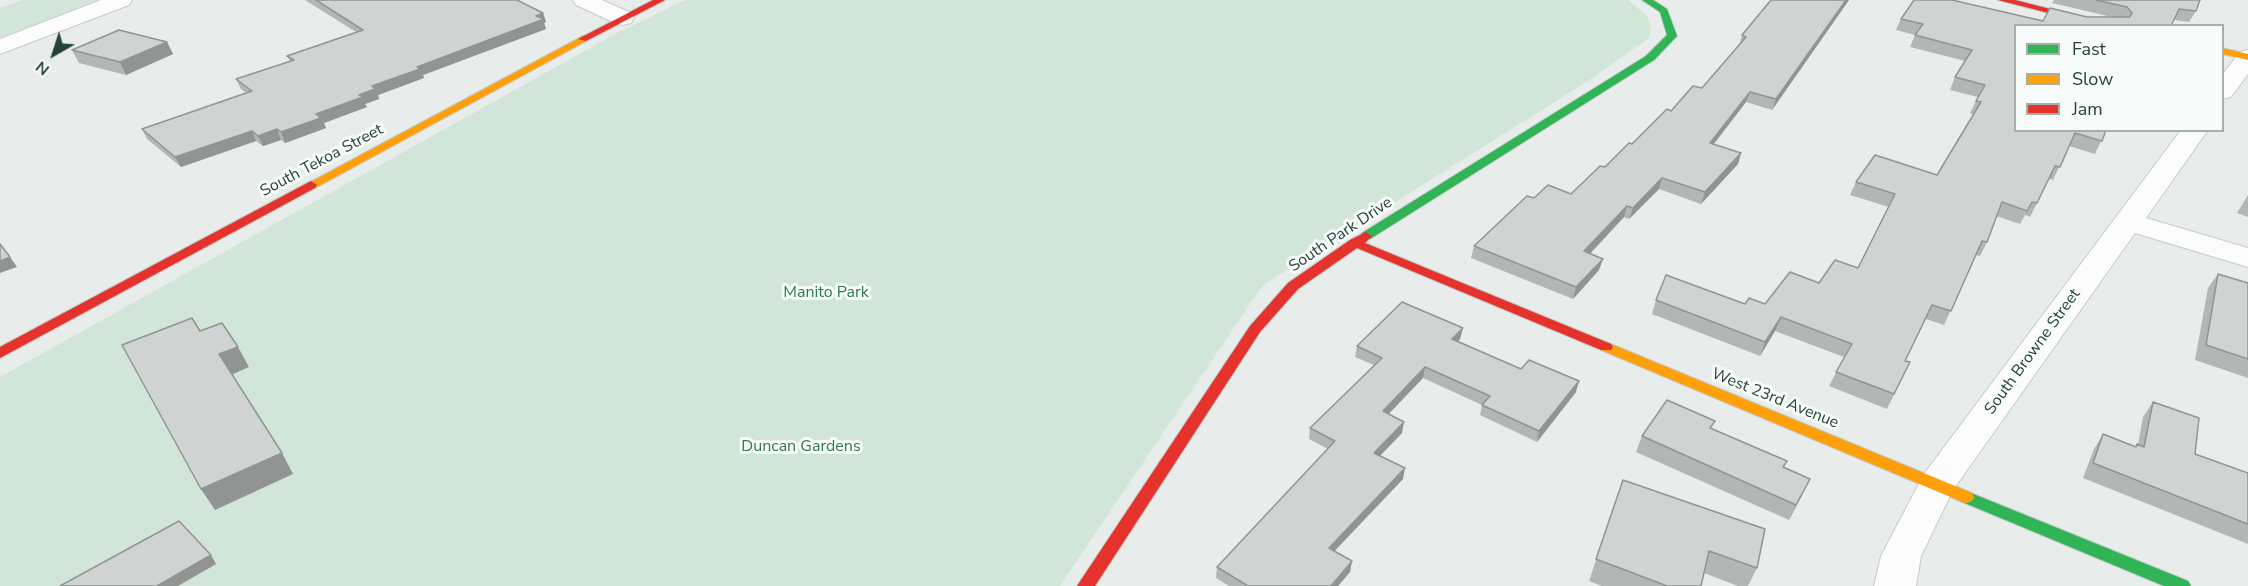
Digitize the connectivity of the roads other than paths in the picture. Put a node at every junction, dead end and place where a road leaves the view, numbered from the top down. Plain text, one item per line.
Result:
1 (121, 0) edge
2 (584, 0) edge
3 (660, 0) edge
4 (1647, 0) edge
5 (2003, 0) edge
6 (623, 18) junction
7 (2105, 24) edge
8 (0, 47) edge
9 (2224, 51) edge
10 (2248, 57) edge
11 (2224, 91) edge
12 (2193, 132) edge
13 (2128, 222) junction
14 (1355, 243) junction
15 (2248, 258) edge
16 (0, 353) edge
17 (1937, 484) junction
18 (1086, 586) edge
19 (1895, 586) edge
20 (2182, 586) edge

1 - 8 street
2 - 6 street
3 - 6 street, South Tekoa Street
4 - 14 street, South Park Drive
5 - 7 street
6 - 16 street, South Tekoa Street
9 - 10 street
10 - 11 street
12 - 13 street, South Browne Street
13 - 15 street
13 - 17 street, South Browne Street
14 - 17 street, West 23rd Avenue
14 - 18 street, South Park Drive
17 - 19 street, South Browne Street
17 - 20 street, West 23rd Avenue

